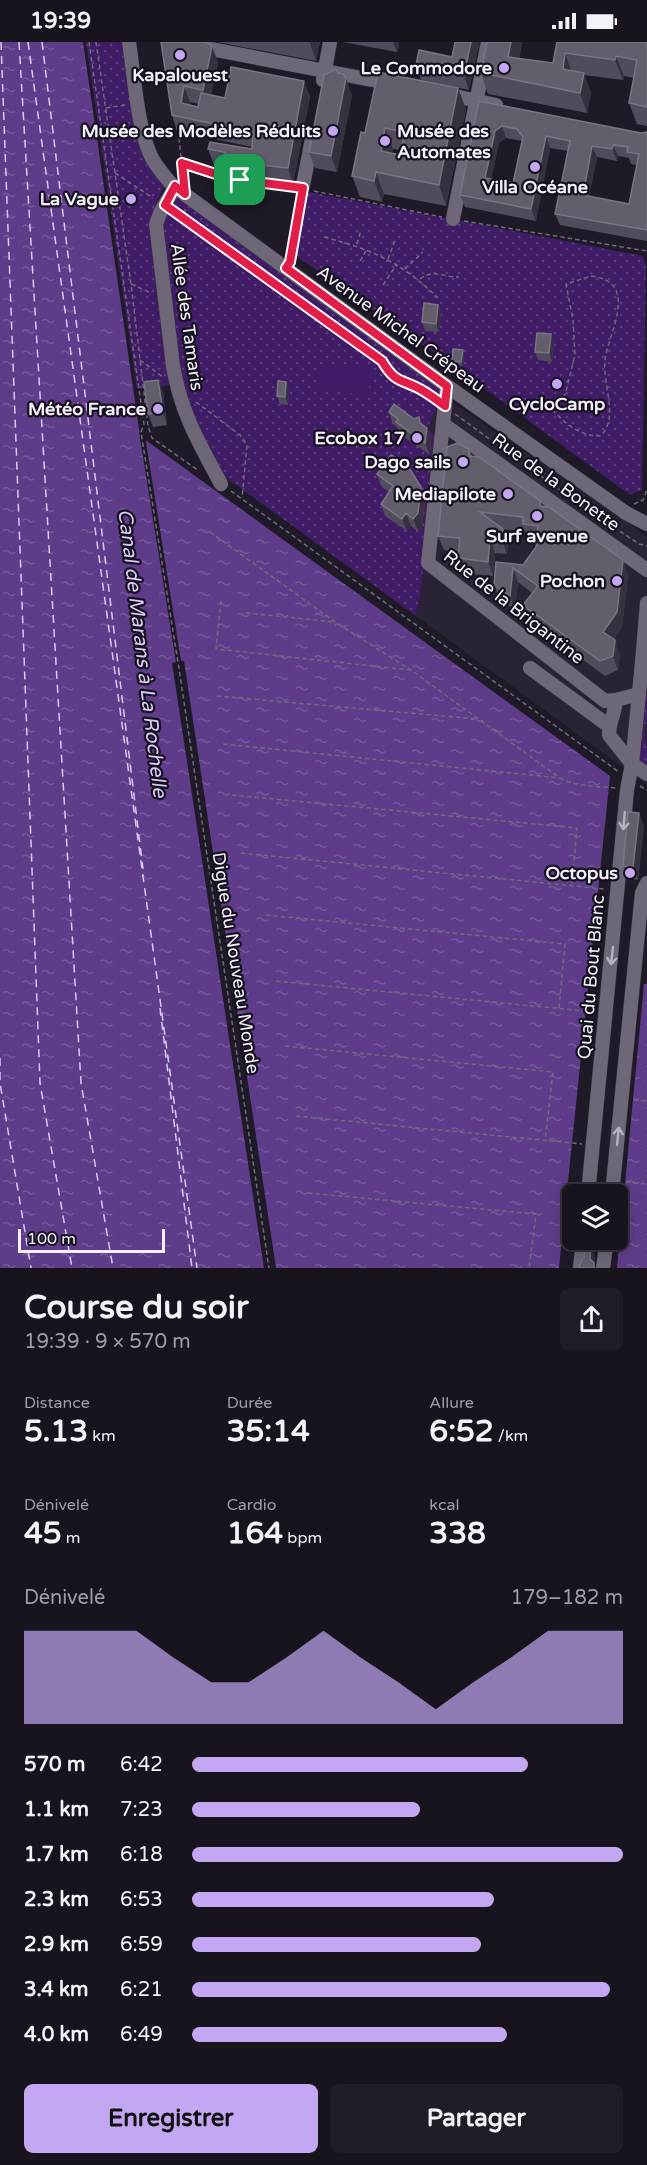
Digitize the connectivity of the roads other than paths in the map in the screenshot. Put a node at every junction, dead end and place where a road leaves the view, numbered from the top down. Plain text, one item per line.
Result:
1 (129, 42) edge
2 (174, 42) edge
3 (330, 42) edge
4 (488, 42) edge
5 (325, 71) junction
6 (410, 87) edge
7 (430, 91) edge
8 (321, 94) edge
9 (477, 101) junction
10 (507, 107) edge
11 (316, 116) edge
12 (303, 186) road end
13 (180, 190) junction
14 (453, 219) road end
15 (447, 386) junction
16 (443, 424) junction
17 (221, 484) road end
18 (647, 524) edge
19 (647, 570) edge
20 (647, 603) edge
21 (645, 664) edge
22 (530, 668) dead end
23 (639, 694) junction
24 (616, 700) junction
25 (609, 726) junction
26 (632, 764) junction
27 (647, 774) edge
28 (647, 883) edge
29 (589, 1184) edge
30 (613, 1184) edge
31 (582, 1250) edge
32 (605, 1250) edge
33 (580, 1268) edge
34 (603, 1268) edge

1 - 13 street, Avenue Michel Crépeau
2 - 5 street
3 - 5 street
4 - 9 street
5 - 6 street
5 - 8 street
7 - 9 street
9 - 10 street
9 - 14 street
11 - 12 street
13 - 15 street, Avenue Michel Crépeau
13 - 17 street, Allée des Tamaris
15 - 16 street, Rue de la Brigantine
15 - 18 street, Avenue Michel Crépeau
16 - 19 street, Rue de la Bonette
16 - 24 street, Rue de la Brigantine
20 - 21 street, Quai du Bout Blanc
21 - 23 street, Quai du Bout Blanc
22 - 25 street
23 - 24 street
23 - 26 street, Quai du Bout Blanc
24 - 25 street
25 - 26 street
26 - 27 street
26 -> 29 street, Quai du Bout Blanc
30 -> 28 street
31 - 33 street
32 - 34 street

